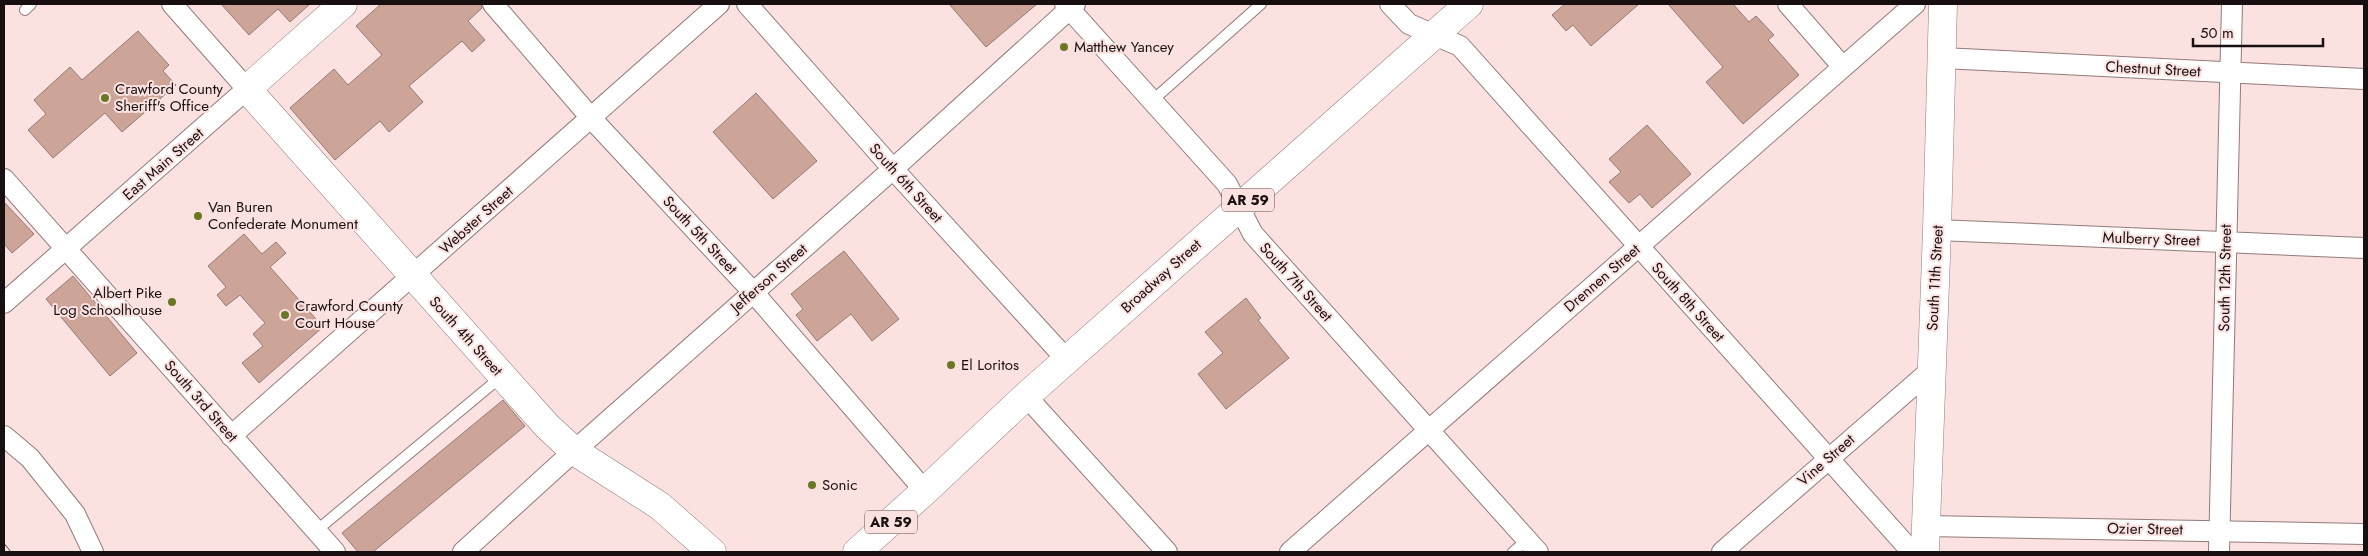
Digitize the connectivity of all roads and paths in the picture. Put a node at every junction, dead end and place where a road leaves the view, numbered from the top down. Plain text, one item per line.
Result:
1 (172, 4) edge
2 (343, 4) edge
3 (494, 4) edge
4 (719, 4) edge
5 (747, 4) edge
6 (1261, 4) edge
7 (1390, 4) edge
8 (1469, 4) edge
9 (1788, 4) edge
10 (1915, 4) edge
11 (1943, 4) edge
12 (2232, 4) edge
13 (1070, 5) edge
14 (1434, 35) junction
15 (1942, 58) junction
16 (1842, 66) junction
17 (2229, 73) junction
18 (2364, 79) edge
19 (247, 89) junction
20 (1153, 100) junction
21 (591, 118) junction
22 (893, 169) junction
23 (4, 179) edge
24 (1239, 208) junction
25 (1938, 230) junction
26 (2226, 242) junction
27 (1638, 246) junction
28 (67, 248) junction
29 (2364, 248) edge
30 (413, 276) junction
31 (753, 292) junction
32 (4, 303) edge
33 (1067, 360) junction
34 (1931, 370) junction
35 (502, 376) junction
36 (1026, 396) junction
37 (1429, 430) junction
38 (4, 436) edge
39 (231, 436) junction
40 (574, 451) junction
41 (1828, 458) junction
42 (925, 491) junction
43 (660, 506) junction
44 (2219, 530) junction
45 (316, 531) junction
46 (2364, 534) edge
47 (1925, 539) edge
48 (1526, 548) edge
49 (92, 552) edge
50 (335, 552) edge
51 (463, 552) edge
52 (695, 552) edge
53 (712, 552) edge
54 (857, 552) edge
55 (1167, 552) edge
56 (1290, 552) edge
57 (1722, 552) edge
58 (1912, 552) edge
59 (2219, 552) edge

1 - 19 street
2 - 19 street, East Main Street
3 - 21 street, South 5th Street
4 - 21 street, Webster Street
5 - 22 street, South 6th Street
6 - 20 lane
7 - 14 street, South 8th Street
8 - 14 street, Broadway Street / AR 59
9 - 16 street
10 - 16 street, Drennen Street
11 - 15 street, South 11th Street
12 - 17 street, South 12th Street
13 - 20 street, South 7th Street
13 - 22 street, Jefferson Street
14 - 24 street, Broadway Street / AR 59
14 - 27 street, South 8th Street
15 - 17 street, Chestnut Street
15 - 25 street, South 11th Street
16 - 27 street, Drennen Street
17 - 18 street, Chestnut Street
17 - 26 street, South 12th Street
19 - 28 street, East Main Street
19 - 30 street, South 4th Street
20 - 24 street, South 7th Street
21 - 30 street, Webster Street
21 - 31 street, South 5th Street
22 - 31 street, Jefferson Street
22 - 33 street, South 6th Street
23 - 28 street, South 3rd Street
24 - 33 street, Broadway Street / AR 59
24 - 37 street, South 7th Street
25 - 26 street, Mulberry Street
25 - 34 street, South 11th Street
26 - 29 street, Mulberry Street
26 - 44 street, South 12th Street
27 - 37 street, Drennen Street
27 - 41 street, South 8th Street
28 - 32 street, East Main Street
28 - 39 street, South 3rd Street
30 - 35 street, South 4th Street
30 - 39 street, Webster Street
31 - 40 street, Jefferson Street
31 - 42 street, South 5th Street
33 - 36 street, Broadway Street / AR 59
34 - 41 street, Vine Street
34 - 47 street, South 11th Street
35 - 40 street, South 4th Street
35 - 45 lane
36 - 42 street, Broadway Street / AR 59
36 - 55 street
37 - 48 street, South 7th Street
37 - 56 street, Drennen Street
38 - 49 street
39 - 45 street, South 3rd Street
40 - 43 street, South 4th Street
40 - 51 street, Jefferson Street
41 - 57 street, Vine Street
41 - 58 street, South 8th Street
42 - 54 street, Broadway Street / AR 59
43 - 52 street
43 - 53 street, South 4th Street
44 - 46 street, Ozier Street
44 - 47 street, Ozier Street
44 - 59 street, South 12th Street
45 - 50 street, South 3rd Street

